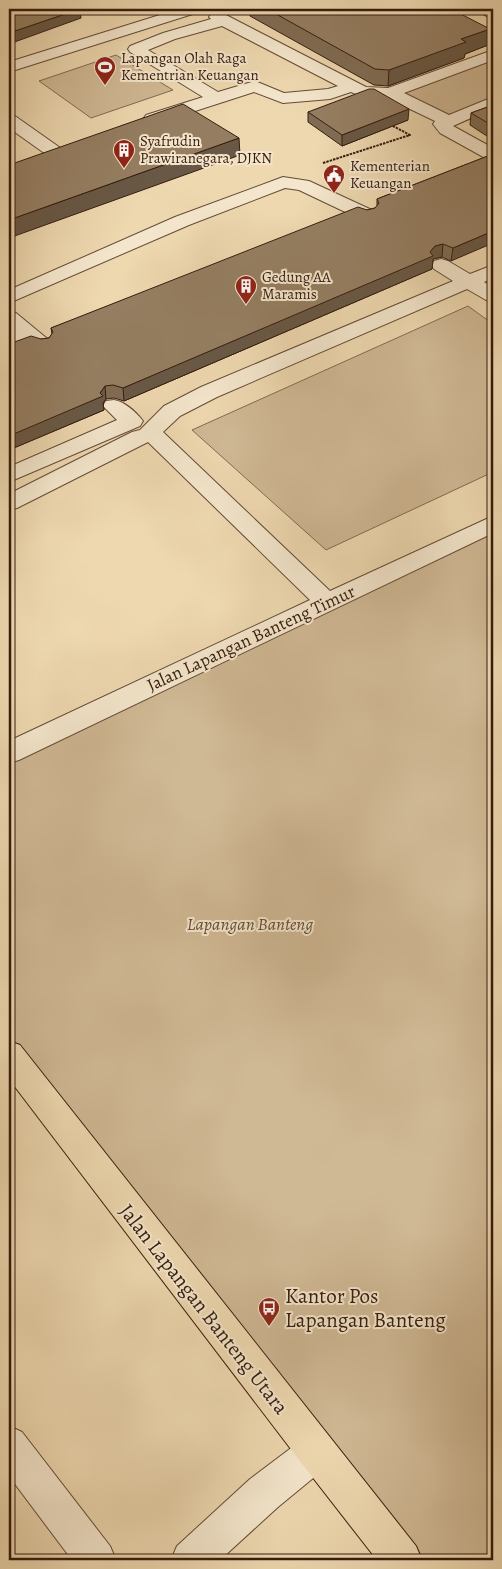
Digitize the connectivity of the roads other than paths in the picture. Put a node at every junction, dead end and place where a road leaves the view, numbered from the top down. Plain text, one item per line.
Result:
1 (194, 9) edge
2 (484, 9) edge
3 (493, 14) edge
4 (227, 15) edge
5 (493, 55) edge
6 (9, 67) edge
7 (350, 86) junction
8 (390, 93) junction
9 (216, 98) junction
10 (493, 102) edge
11 (9, 120) edge
12 (447, 120) junction
13 (134, 124) edge
14 (71, 145) edge
15 (52, 150) junction
16 (493, 155) edge
17 (35, 157) edge
18 (367, 216) edge
19 (441, 265) edge
20 (493, 271) edge
21 (470, 281) junction
22 (493, 296) edge
23 (9, 297) edge
24 (9, 317) edge
25 (26, 331) junction
26 (9, 345) edge
27 (43, 345) edge
28 (114, 406) edge
29 (141, 426) junction
30 (9, 476) edge
31 (9, 503) edge
32 (493, 524) edge
33 (327, 602) junction
34 (9, 752) edge
35 (9, 1055) edge
36 (9, 1445) edge
37 (316, 1452) junction
38 (96, 1560) edge
39 (191, 1560) edge
40 (402, 1560) edge

1 - 6 street
2 - 3 street
4 - 7 street
4 - 9 street
5 - 8 street
7 - 8 street
7 - 9 street
8 - 12 street
9 - 13 street
10 - 12 street
11 - 15 street
12 - 16 street
14 - 15 street
15 - 17 street
18 - 23 street
19 - 21 street
20 - 21 street
21 - 22 street
21 - 29 street
24 - 25 street
25 - 26 street
25 - 27 street
28 - 29 street
29 - 30 street
29 - 31 street
29 - 33 street
32 - 33 street, Jalan Lapangan Banteng Timur
33 - 34 street, Jalan Lapangan Banteng Timur
35 - 37 main road, Jalan Lapangan Banteng Utara
36 - 38 street
37 - 39 street
37 - 40 main road, Jalan Lapangan Banteng Utara

